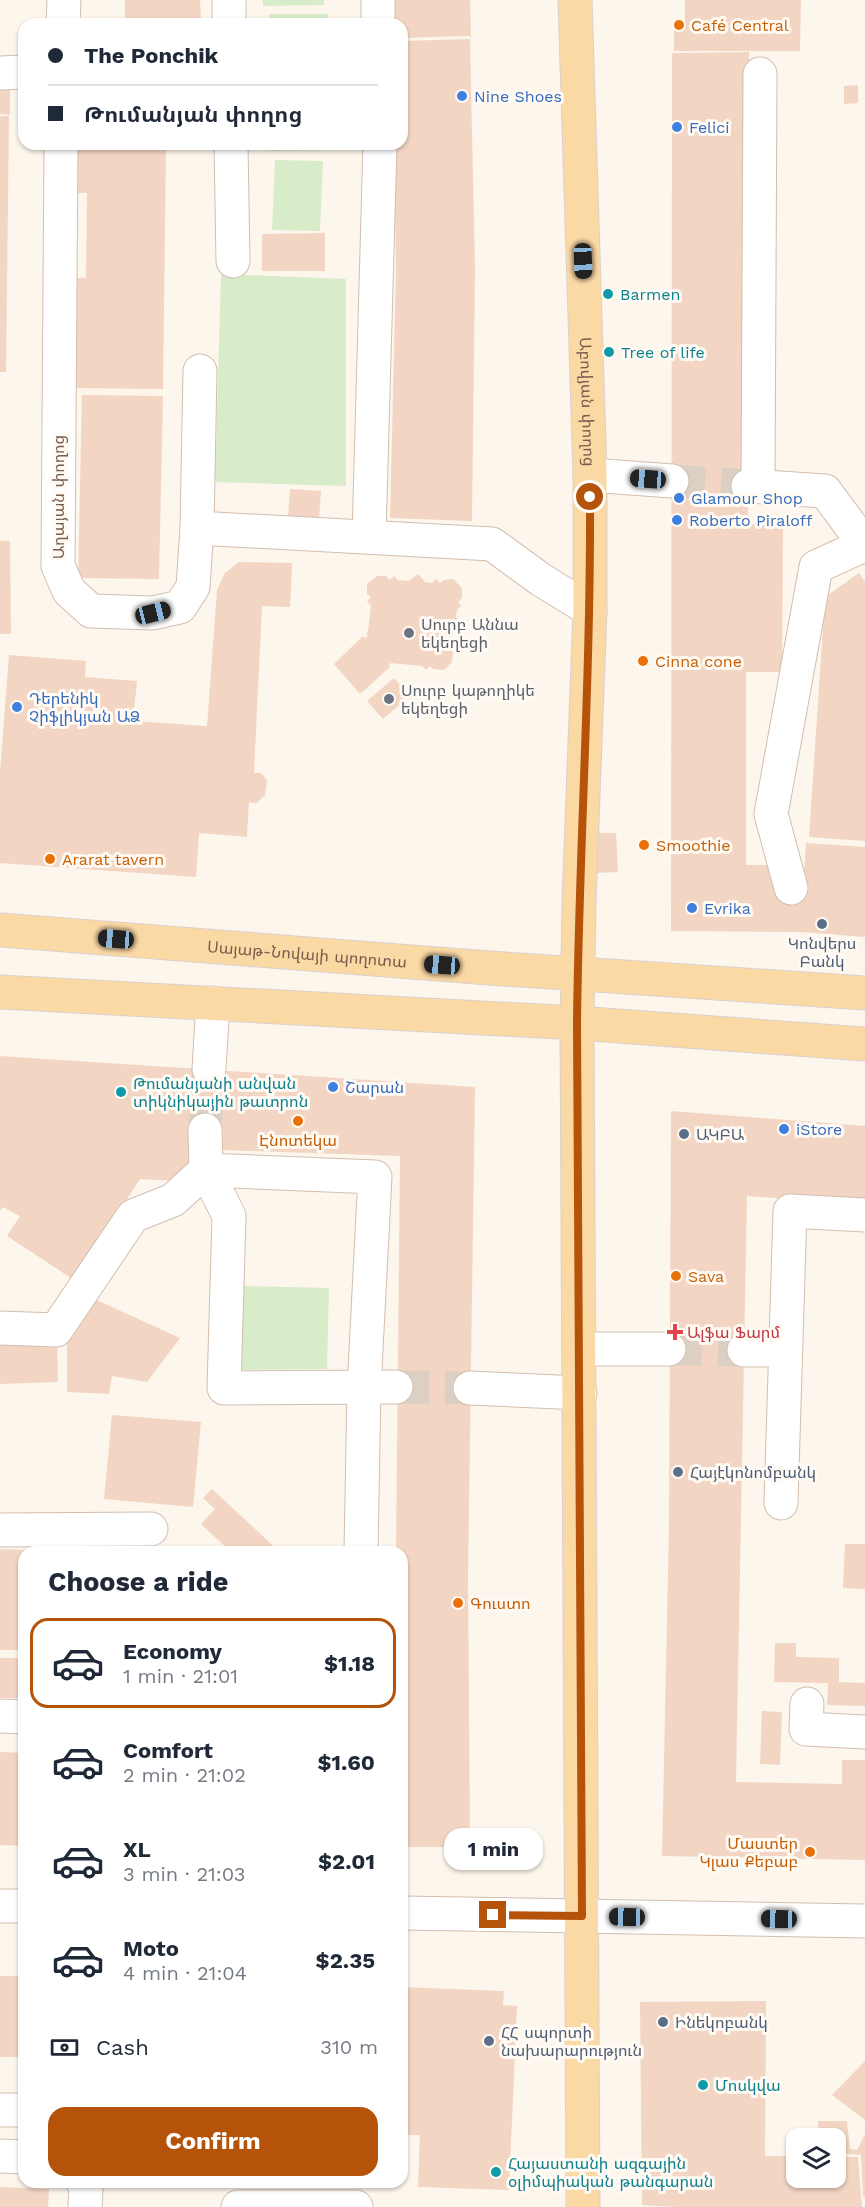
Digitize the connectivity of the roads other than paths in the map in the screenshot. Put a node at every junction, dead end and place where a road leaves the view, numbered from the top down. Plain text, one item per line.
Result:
1 (64, 0) edge
2 (229, 0) edge
3 (378, 0) edge
4 (575, 0) edge
5 (63, 18) edge
6 (229, 18) edge
7 (378, 18) edge
8 (18, 72) edge
9 (0, 73) edge
10 (760, 74) dead end
11 (61, 150) edge
12 (231, 150) edge
13 (380, 150) edge
14 (233, 261) dead end
15 (200, 371) dead end
16 (590, 475) junction
17 (672, 481) tunnel mouth
18 (197, 528) junction
19 (369, 536) junction
20 (865, 545) edge
21 (590, 610) junction
22 (791, 888) dead end
23 (0, 930) edge
24 (578, 974) junction
25 (0, 992) edge
26 (865, 993) edge
27 (213, 1003) junction
28 (577, 1023) junction
29 (865, 1044) edge
30 (209, 1070) tunnel mouth
31 (206, 1130) tunnel mouth
32 (206, 1170) junction
33 (865, 1215) edge
34 (0, 1328) edge
35 (579, 1349) junction
36 (669, 1349) tunnel mouth
37 (744, 1350) tunnel mouth
38 (785, 1350) junction
39 (396, 1387) tunnel mouth
40 (364, 1388) junction
41 (470, 1388) tunnel mouth
42 (580, 1393) junction
43 (782, 1503) dead end
44 (151, 1529) dead end
45 (0, 1530) edge
46 (361, 1546) edge
47 (807, 1704) dead end
48 (0, 1716) edge
49 (18, 1717) edge
50 (865, 1732) edge
51 (0, 1906) edge
52 (18, 1906) edge
53 (408, 1913) edge
54 (582, 1916) junction
55 (865, 1921) edge
56 (0, 2110) edge
57 (18, 2110) edge
58 (0, 2156) edge
59 (18, 2157) edge
60 (86, 2188) edge
61 (310, 2194) edge
62 (85, 2207) edge
63 (238, 2207) edge
64 (356, 2207) edge
65 (583, 2207) edge

1 - 5 street
2 - 6 street
3 - 7 street
4 - 16 main road, Աբովյան փողոց
8 - 9 street
10 - 20 street
11 - 18 street, Աղայան փողոց
12 - 14 street
13 - 19 street
15 - 18 street, Աղայան փողոց
16 - 17 street
16 - 21 main road, Աբովյան փողոց
18 - 19 street
19 - 21 street
20 - 22 street
21 - 24 main road, Աբովյան փողոց
23 - 24 main road, Սայաթ-Նովայի պողոտա
24 - 26 main road, Սայաթ-Նովայի պողոտա
24 - 28 main road, Աբովյան փողոց
25 - 27 main road
27 - 28 main road
27 - 30 street
28 - 29 main road
28 - 35 main road, Աբովյան փողոց
31 - 32 street
32 - 34 street
32 - 40 street
32 - 40 street
33 - 38 street
35 - 36 street
35 - 42 main road, Աբովյան փողոց
37 - 38 street
38 - 43 street
39 - 40 street
40 - 46 street
41 - 42 street
42 - 54 main road, Աբովյան փողոց
44 - 45 street
47 - 50 street
48 - 49 street
51 - 52 street
53 - 54 street
54 - 55 street
54 - 65 main road, Աբովյան փողոց
56 - 57 street
58 - 59 street
60 - 62 street
61 - 63 street
61 - 64 street

